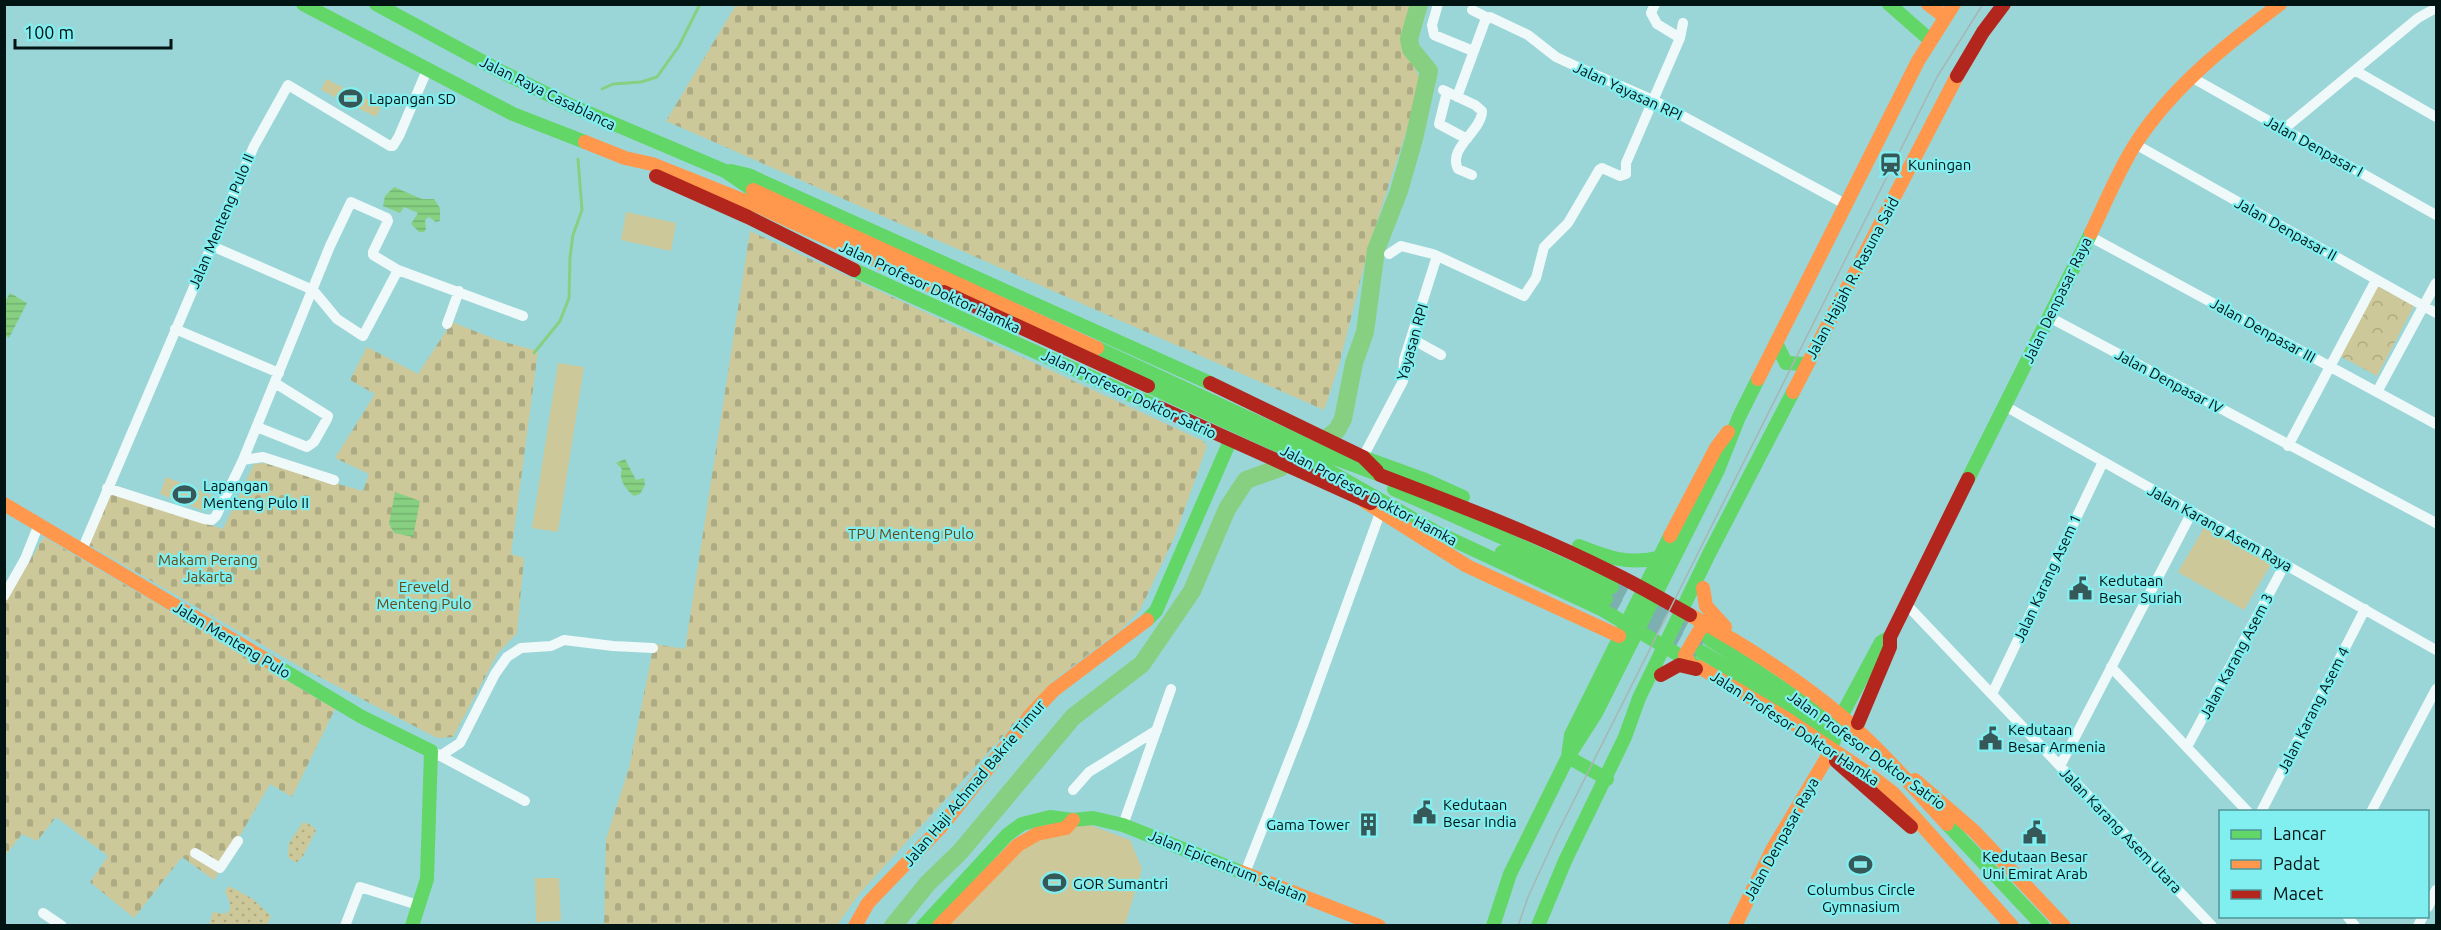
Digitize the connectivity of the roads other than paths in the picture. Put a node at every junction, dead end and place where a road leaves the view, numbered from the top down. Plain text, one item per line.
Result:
1 (303, 4) edge
2 (376, 4) edge
3 (1438, 4) edge
4 (1655, 4) edge
5 (1889, 4) edge
6 (1928, 4) edge
7 (1954, 4) edge
8 (2004, 4) edge
9 (2280, 4) edge
10 (2436, 8) edge
11 (1472, 10) dead end
12 (1945, 17) junction
13 (1488, 18) junction
14 (1683, 23) dead end
15 (1680, 38) junction
16 (1930, 40) junction
17 (1473, 51) junction
18 (427, 70) junction
19 (2356, 71) junction
20 (2191, 77) junction
21 (1457, 97) junction
22 (1653, 100) junction
23 (2436, 117) edge
24 (2284, 129) junction
25 (1467, 139) junction
26 (2135, 144) junction
27 (625, 158) junction
28 (725, 171) junction
29 (1472, 175) dead end
30 (762, 201) junction
31 (1845, 204) junction
32 (2436, 215) edge
33 (2090, 236) junction
34 (212, 246) junction
35 (1389, 254) dead end
36 (1437, 256) junction
37 (398, 270) junction
38 (2376, 280) junction
39 (2436, 283) edge
40 (313, 290) junction
41 (459, 291) junction
42 (2424, 306) junction
43 (2436, 313) edge
44 (523, 316) dead end
45 (2049, 317) junction
46 (447, 324) dead end
47 (175, 329) junction
48 (1412, 339) junction
49 (1776, 343) junction
50 (1441, 355) dead end
51 (1807, 364) junction
52 (2330, 366) junction
53 (277, 378) junction
54 (2377, 392) junction
55 (2005, 406) junction
56 (1739, 417) junction
57 (2436, 424) edge
58 (257, 427) junction
59 (1230, 441) junction
60 (2288, 446) junction
61 (1363, 457) junction
62 (243, 460) junction
63 (2103, 462) junction
64 (334, 480) dead end
65 (107, 488) junction
66 (1741, 492) junction
67 (1364, 501) junction
68 (4, 504) edge
69 (2192, 512) junction
70 (1380, 513) junction
71 (2436, 523) edge
72 (39, 524) junction
73 (82, 550) junction
74 (1604, 556) junction
75 (1657, 558) junction
76 (2285, 564) junction
77 (1703, 588) junction
78 (4, 596) edge
79 (1906, 604) junction
80 (2365, 609) junction
81 (1587, 620) junction
82 (1725, 627) junction
83 (1619, 636) junction
84 (1890, 637) junction
85 (653, 648) dead end
86 (2436, 650) edge
87 (2112, 667) junction
88 (1696, 669) junction
89 (1661, 675) junction
90 (1171, 689) dead end
91 (2436, 689) edge
92 (1992, 694) junction
93 (1844, 711) junction
94 (1858, 723) junction
95 (1157, 730) junction
96 (1626, 737) junction
97 (2187, 747) junction
98 (436, 754) junction
99 (1829, 754) junction
100 (1568, 757) junction
101 (2060, 766) junction
102 (1607, 779) junction
103 (1074, 790) dead end
104 (1936, 795) junction
105 (520, 798) dead end
106 (2246, 810) edge
107 (2262, 810) edge
108 (2372, 810) edge
109 (1123, 825) junction
110 (1911, 827) junction
111 (238, 841) dead end
112 (195, 853) dead end
113 (1245, 873) junction
114 (418, 904) junction
115 (946, 909) junction
116 (43, 913) dead end
117 (62, 926) edge
118 (345, 926) edge
119 (412, 926) edge
120 (855, 926) edge
121 (923, 926) edge
122 (939, 926) edge
123 (1379, 926) edge
124 (1493, 926) edge
125 (1538, 926) edge
126 (1735, 926) edge
127 (2004, 926) edge
128 (2012, 926) edge
129 (2043, 926) edge
130 (2064, 926) edge
131 (2212, 926) edge

1 - 18 main road, Jalan Raya Casablanca
2 - 28 main road, Jalan Raya Casablanca
3 - 17 street
4 - 15 street
5 - 16 main road
6 - 12 main road
7 - 12 main road
8 - 51 main road, Jalan Hajjah R. Rasuna Said
9 - 20 main road, Jalan Denpasar Raya
10 - 19 street
11 - 13 street, Jalan Yayasan RPI
12 - 16 main road
13 - 17 street
13 - 22 street, Jalan Yayasan RPI
14 - 15 street
15 - 22 street
16 - 31 main road
17 - 21 street
18 - 27 main road, Jalan Raya Casablanca
18 - 34 street, Jalan Menteng Pulo II
19 - 23 street
19 - 24 street
20 - 24 street, Jalan Denpasar I
20 - 26 main road, Jalan Denpasar Raya
21 - 25 street
21 - 25 street
22 - 31 street, Jalan Yayasan RPI
22 - 36 street
24 - 32 street, Jalan Denpasar I
25 - 29 street
26 - 33 main road, Jalan Denpasar Raya
26 - 38 street, Jalan Denpasar II
27 - 30 main road, Jalan Profesor Doktor Hamka
27 - 59 main road, Jalan Profesor Doktor Satrio
28 - 30 main road, Jalan Profesor Doktor Hamka
28 - 61 main road, Jalan Profesor Doktor Satrio
30 - 128 main road, Jalan Profesor Doktor Hamka
30 - 129 main road, Jalan Profesor Doktor Hamka
31 - 49 main road
33 - 45 main road, Jalan Denpasar Raya
33 - 52 street, Jalan Denpasar III
34 - 40 street
34 - 47 street, Jalan Menteng Pulo II
35 - 36 street
36 - 48 street, Yayasan RPI
37 - 40 street
37 - 40 street
37 - 41 street
38 - 42 street, Jalan Denpasar II
38 - 52 street
39 - 42 street
40 - 53 street
41 - 44 street
41 - 46 street
42 - 43 street, Jalan Denpasar II
42 - 54 street
45 - 55 main road, Jalan Denpasar Raya
45 - 60 street, Jalan Denpasar IV
47 - 53 street
47 - 65 street, Jalan Menteng Pulo II
48 - 50 street
48 - 61 street, Yayasan RPI
49 - 51 main road
49 - 56 main road
51 - 66 main road, Jalan Hajjah R. Rasuna Said
52 - 54 street, Jalan Denpasar III
52 - 60 street
53 - 58 street
53 - 58 street
54 - 57 street, Jalan Denpasar III
55 - 63 street, Jalan Karang Asem Raya
55 - 79 main road, Jalan Denpasar Raya
56 - 75 main road
56 - 100 main road
58 - 62 street
59 - 67 main road, Jalan Profesor Doktor Satrio
59 - 120 main road, Jalan Haji Achmad Bakrie Timur
60 - 71 street, Jalan Denpasar IV
61 - 67 main road, Jalan Profesor Doktor Satrio
61 - 74 main road
62 - 64 street
62 - 65 street
63 - 69 street, Jalan Karang Asem Raya
63 - 92 street, Jalan Karang Asem 1
65 - 73 street, Jalan Menteng Pulo II
66 - 77 main road, Jalan Hajjah R. Rasuna Said
66 - 96 main road, Jalan Hajjah R. Rasuna Said
67 - 70 main road
68 - 72 main road, Jalan Menteng Pulo
69 - 76 street, Jalan Karang Asem Raya
69 - 87 street
70 - 81 main road
70 - 113 street
72 - 73 main road, Jalan Menteng Pulo
72 - 78 street
73 - 98 main road, Jalan Menteng Pulo
74 - 75 main road
74 - 81 main road
75 - 83 main road
76 - 80 street, Jalan Karang Asem Raya
76 - 97 street, Jalan Karang Asem 3
77 - 82 main road
77 - 89 main road, Jalan Hajjah R. Rasuna Said
79 - 84 main road, Jalan Denpasar Raya
79 - 92 street, Jalan Karang Asem Utara
80 - 86 street, Jalan Karang Asem Raya
80 - 107 street, Jalan Karang Asem 4
81 - 83 main road
82 - 88 main road
82 - 93 main road
83 - 100 main road
84 - 93 main road, Jalan Denpasar Raya
84 - 94 main road, Jalan Denpasar Raya
85 - 98 street
87 - 97 street
87 - 101 street
88 - 89 main road
88 - 99 main road
89 - 96 main road, Jalan Hajjah R. Rasuna Said
90 - 95 street
91 - 108 street
92 - 101 street, Jalan Karang Asem Utara
93 - 94 main road
94 - 104 main road
95 - 103 street
95 - 109 street
96 - 102 main road, Jalan Hajjah R. Rasuna Said
97 - 106 street
98 - 105 street
98 - 114 main road
99 - 110 main road
99 - 126 main road, Jalan Denpasar Raya
100 - 102 main road
100 - 124 main road
101 - 131 street, Jalan Karang Asem Utara
102 - 125 main road, Jalan Hajjah R. Rasuna Said
104 - 110 main road, Jalan Profesor Doktor Satrio
104 - 130 main road, Jalan Profesor Doktor Satrio
109 - 113 main road, Jalan Epicentrum Selatan
109 - 115 main road, Jalan Epicentrum Selatan
110 - 127 main road, Jalan Profesor Doktor Satrio
111 - 112 street
113 - 123 main road, Jalan Epicentrum Selatan
114 - 118 street
114 - 119 main road
115 - 121 main road
115 - 122 main road
116 - 117 street

